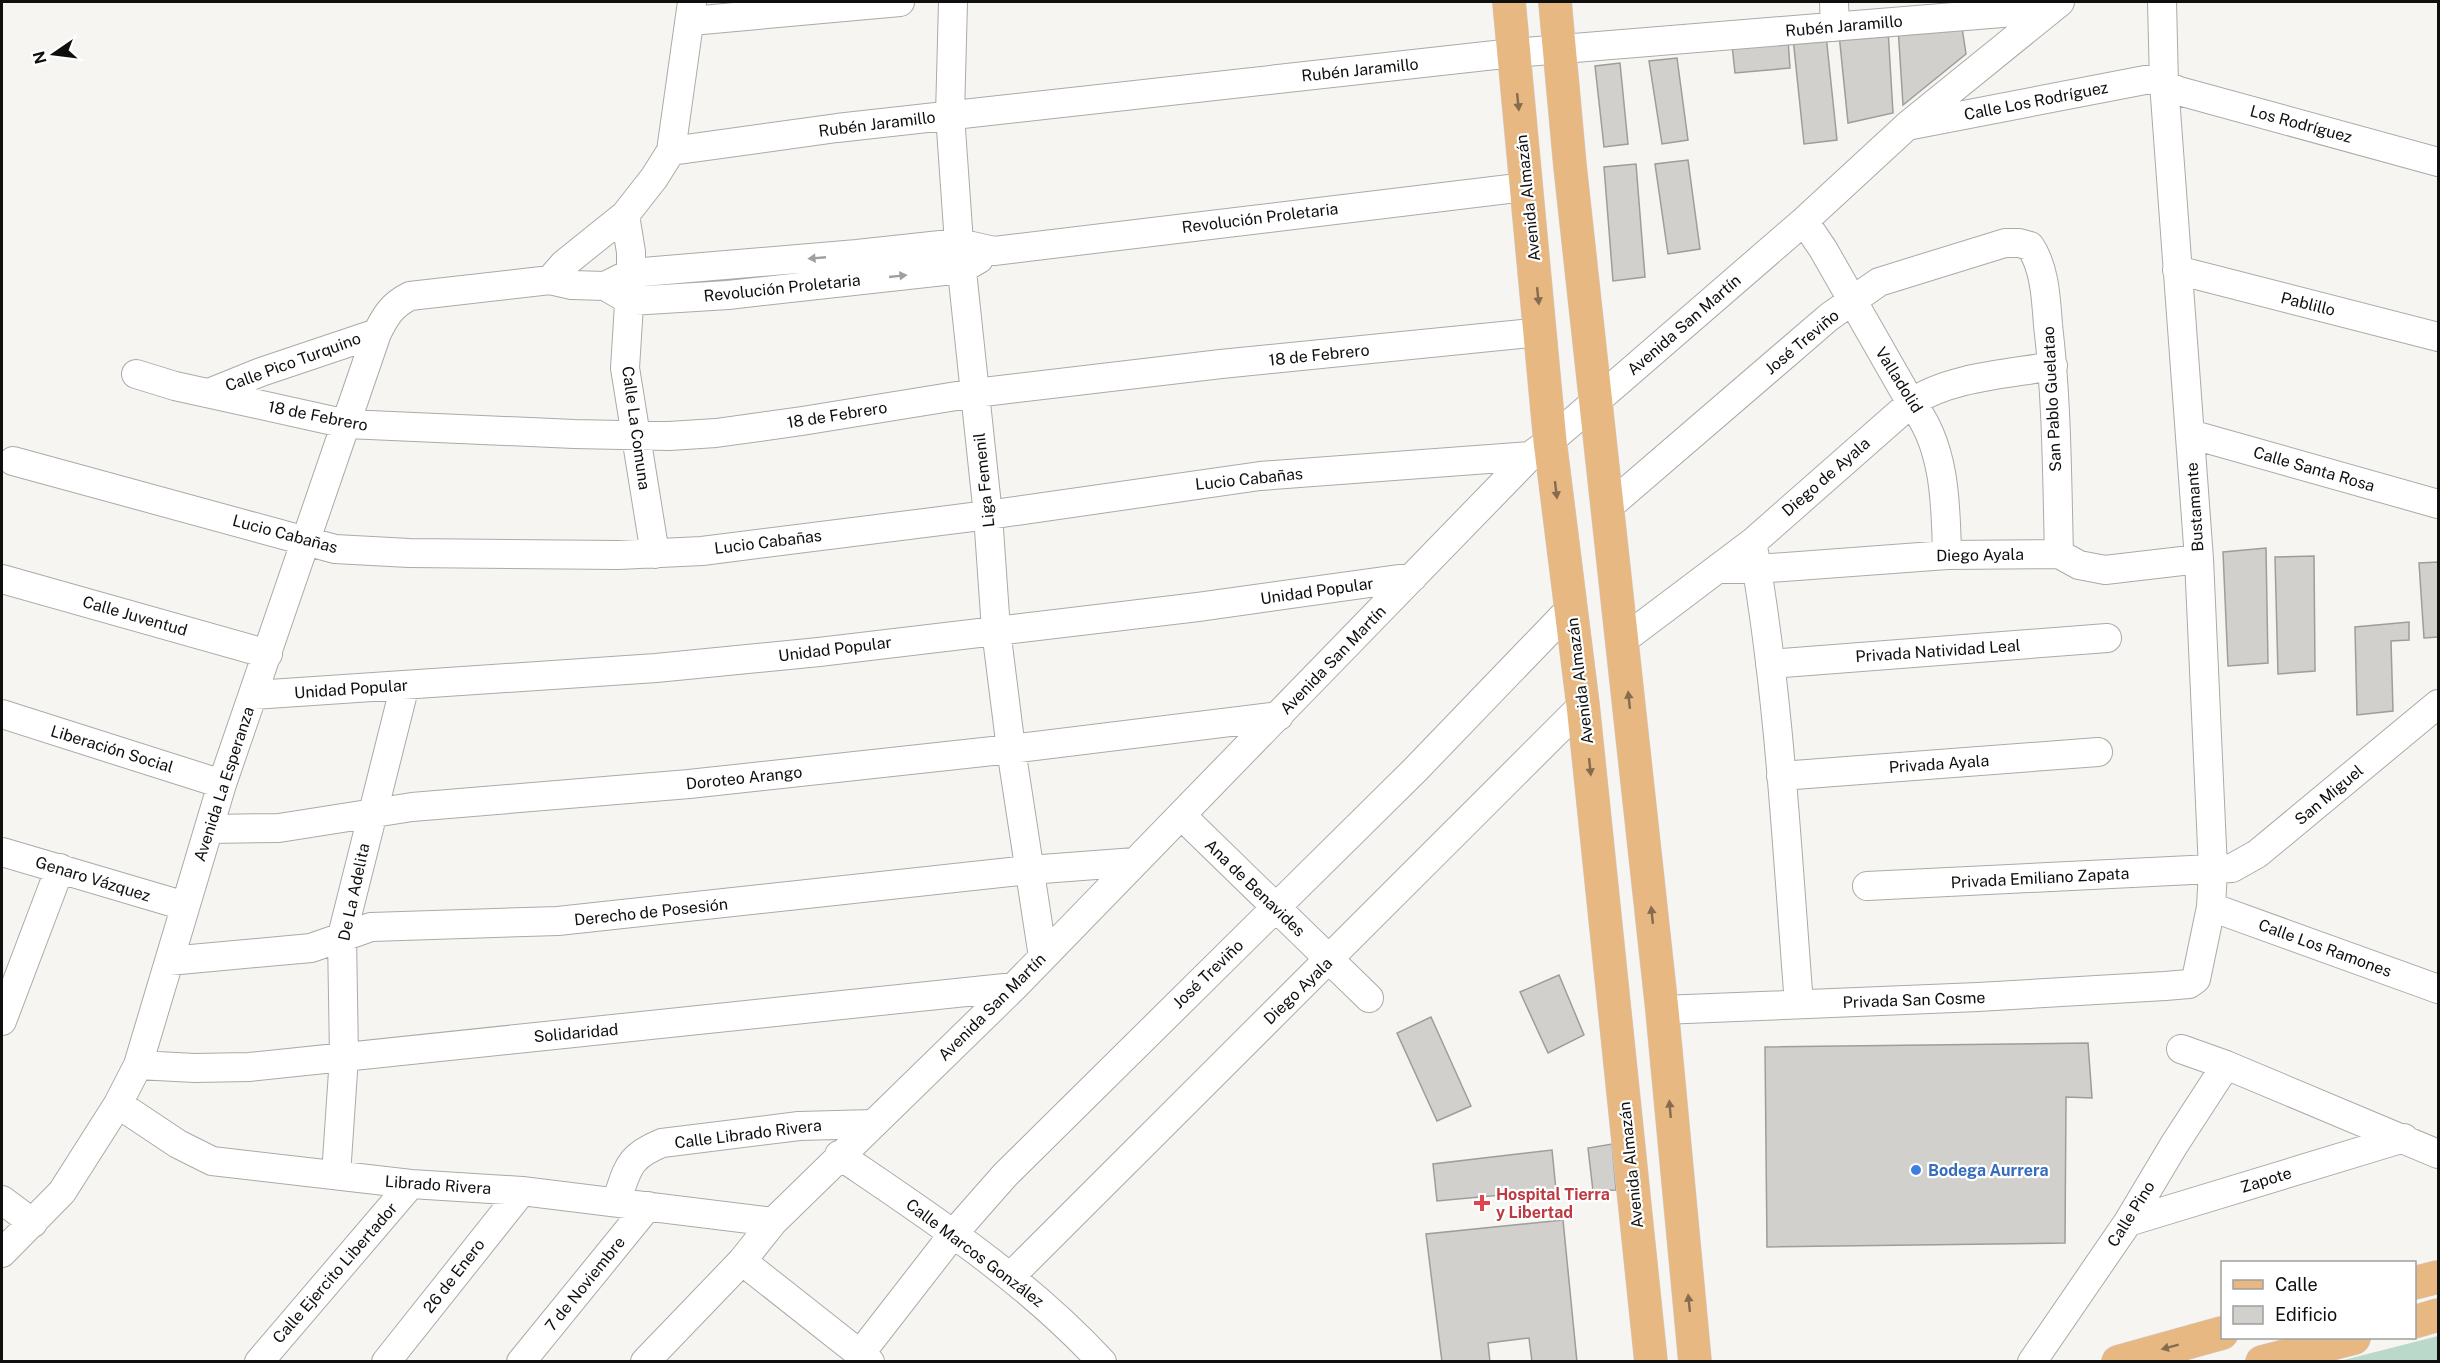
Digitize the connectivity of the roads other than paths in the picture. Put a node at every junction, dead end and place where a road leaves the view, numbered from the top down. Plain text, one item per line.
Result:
1 (900, 2) edge
2 (953, 2) edge
3 (1509, 2) edge
4 (1555, 2) edge
5 (2162, 2) edge
6 (2056, 5) edge
7 (692, 11) edge
8 (1834, 14) edge
9 (1560, 49) junction
10 (1513, 53) junction
11 (2164, 83) junction
12 (950, 115) junction
13 (1907, 126) junction
14 (670, 151) junction
15 (2439, 162) edge
16 (1526, 187) junction
17 (625, 215) junction
18 (1804, 221) junction
19 (2030, 246) joint
20 (961, 256) junction
21 (2177, 270) junction
22 (550, 280) junction
23 (631, 287) junction
24 (1852, 301) junction
25 (1541, 332) junction
26 (377, 333) junction
27 (2439, 337) edge
28 (2053, 366) junction
29 (136, 374) dead end
30 (209, 393) junction
31 (975, 393) junction
32 (1596, 401) junction
33 (1911, 403) junction
34 (346, 424) junction
35 (2190, 434) junction
36 (636, 436) junction
37 (1540, 449) junction
38 (13, 461) dead end
39 (2439, 504) edge
40 (1608, 507) junction
41 (988, 514) junction
42 (306, 542) junction
43 (655, 554) junction
44 (2059, 554) junction
45 (1755, 555) junction
46 (1947, 555) junction
47 (2199, 559) junction
48 (1413, 577) junction
49 (2, 579) edge
50 (1571, 608) junction
51 (996, 630) junction
52 (2107, 638) dead end
53 (1623, 640) junction
54 (268, 654) junction
55 (1770, 664) junction
56 (405, 685) junction
57 (254, 695) junction
58 (1583, 705) junction
59 (2438, 708) edge
60 (2, 714) edge
61 (1279, 716) junction
62 (1011, 749) junction
63 (2098, 752) dead end
64 (1781, 776) junction
65 (222, 784) junction
66 (372, 813) junction
67 (1181, 815) junction
68 (209, 829) junction
69 (2, 852) edge
70 (1135, 862) junction
71 (60, 868) junction
72 (2213, 869) junction
73 (1029, 870) junction
74 (1867, 886) dead end
75 (185, 906) junction
76 (2211, 907) junction
77 (1276, 908) junction
78 (342, 936) junction
79 (1043, 957) junction
80 (1329, 960) junction
81 (169, 961) junction
82 (1014, 987) junction
83 (2165, 987) joint
84 (2439, 989) edge
85 (1370, 998) dead end
86 (1798, 1004) junction
87 (1662, 1010) junction
88 (2, 1018) edge
89 (2181, 1050) dead end
90 (344, 1057) junction
91 (138, 1065) junction
92 (2226, 1065) junction
93 (118, 1104) junction
94 (873, 1124) junction
95 (2404, 1138) junction
96 (2439, 1154) edge
97 (839, 1155) junction
98 (336, 1175) junction
99 (411, 1184) junction
100 (522, 1191) junction
101 (2, 1200) edge
102 (616, 1202) junction
103 (648, 1206) junction
104 (2128, 1221) junction
105 (773, 1222) junction
106 (33, 1223) junction
107 (954, 1233) junction
108 (2, 1253) edge
109 (742, 1261) junction
110 (1011, 1275) junction
111 (2439, 1277) edge
112 (2416, 1283) edge
113 (2439, 1315) edge
114 (2416, 1322) edge
115 (2221, 1334) edge
116 (2350, 1339) edge
117 (865, 1358) edge
118 (259, 1362) edge
119 (386, 1362) edge
120 (521, 1362) edge
121 (645, 1362) edge
122 (1102, 1362) edge
123 (1651, 1362) edge
124 (1695, 1362) edge
125 (2032, 1362) edge
126 (2118, 1362) edge
127 (2262, 1362) edge

1 - 7 street
2 - 12 street, Liga Femenil
3 - 10 main road, Avenida Almazán
4 - 9 main road
5 - 11 street, Bustamante
6 - 8 street, Rubén Jaramillo
6 - 13 street, Avenida San Martín
7 - 14 street
8 - 9 street, Rubén Jaramillo
9 - 10 street, Rubén Jaramillo
9 - 32 main road
10 - 12 street, Rubén Jaramillo
10 -> 16 main road, Avenida Almazán
11 - 13 street, Calle Los Rodríguez
11 - 15 street, Los Rodríguez
11 - 21 street, Bustamante
12 - 14 street, Rubén Jaramillo
12 - 20 street, Liga Femenil
13 - 18 street, Avenida San Martín
14 - 17 street
16 - 20 street, Revolución Proletaria
16 -> 25 main road, Avenida Almazán
17 - 22 street
17 - 23 street, Calle La Comuna
18 - 24 street, Valladolid
18 - 32 street, Avenida San Martín
19 - 24 street, José Treviño
19 - 28 street, San Pablo Guelatao
20 - 23 street, Revolución Proletaria
20 - 31 street, Liga Femenil
21 - 27 street, Pablillo
21 - 35 street, Bustamante
22 - 23 street
22 - 26 street, Avenida La Esperanza
23 - 36 street, Calle La Comuna
24 - 33 street, Valladolid
24 - 40 street, José Treviño
25 - 31 street, 18 de Febrero
25 - 37 main road, Avenida Almazán
26 - 30 street, Calle Pico Turquino
26 - 34 street, Avenida La Esperanza
28 - 33 street, Diego de Ayala
28 - 44 street, San Pablo Guelatao
29 - 30 street, 18 de Febrero
30 - 34 street, 18 de Febrero
31 - 36 street, 18 de Febrero
31 - 41 street, Liga Femenil
32 - 37 street, Avenida San Martín
32 - 40 main road
33 - 45 street, Diego de Ayala
33 - 46 street, Valladolid
34 - 36 street, 18 de Febrero
34 - 42 street, Avenida La Esperanza
35 - 39 street, Calle Santa Rosa
35 - 47 street, Bustamante
36 - 43 street, Calle La Comuna
37 - 41 street, Lucio Cabañas
37 - 48 street, Avenida San Martín
37 -> 50 main road, Avenida Almazán
38 - 42 street, Lucio Cabañas
40 - 53 main road
41 - 43 street, Lucio Cabañas
41 - 51 street, Liga Femenil
42 - 43 street, Lucio Cabañas
42 - 54 street, Avenida La Esperanza
44 - 46 street, Diego Ayala
44 - 47 street, Diego Ayala
45 - 46 street, Diego Ayala
45 - 53 street, Diego Ayala
45 - 55 street
47 - 72 street, Bustamante
48 - 51 street, Unidad Popular
48 - 61 street, Avenida San Martín
49 - 54 street, Calle Juventud
50 - 58 main road, Avenida Almazán
50 - 77 street, José Treviño
51 - 56 street, Unidad Popular
51 - 62 street, Liga Femenil
52 - 55 street, Privada Natividad Leal
87 -> 53 main road
54 - 57 street, Avenida La Esperanza
55 - 64 street
56 - 57 street, Unidad Popular
56 - 66 street, De La Adelita
57 - 65 street, Avenida La Esperanza
58 - 80 street, Diego Ayala
58 -> 123 main road, Avenida Almazán
59 - 72 street, San Miguel
60 - 65 street, Liberación Social
61 - 62 street, Doroteo Arango
61 - 67 street, Avenida San Martín
62 - 66 street, Doroteo Arango
62 - 73 street, Liga Femenil
63 - 64 street, Privada Ayala
64 - 86 street
65 - 68 street, Avenida La Esperanza
66 - 68 street, Doroteo Arango
66 - 78 street, De La Adelita
67 - 70 street, Avenida San Martín
67 - 77 street, Ana de Benavides
68 - 75 street, Avenida La Esperanza
69 - 71 street, Genaro Vázquez
70 - 73 street, Derecho de Posesión
70 - 79 street, Avenida San Martín
71 - 75 street, Genaro Vázquez
71 - 88 street
72 - 74 street, Privada Emiliano Zapata
72 - 76 street, Bustamante
73 - 78 street, Derecho de Posesión
73 - 79 street, Liga Femenil
75 - 81 street, Avenida La Esperanza
76 - 83 street, Bustamante
76 - 84 street, Calle Los Ramones
77 - 80 street, Ana de Benavides
77 - 107 street, José Treviño
78 - 81 street, Derecho de Posesión
78 - 90 street, De La Adelita
79 - 82 street, Avenida San Martín
80 - 85 street, Ana de Benavides
80 - 110 street, Diego Ayala
81 - 91 street, Avenida La Esperanza
82 - 90 street, Solidaridad
82 - 94 street, Avenida San Martín
83 - 86 street, Privada San Cosme
86 - 87 street, Privada San Cosme
124 -> 87 main road
89 - 92 street
90 - 91 street, Solidaridad
90 - 98 street, De La Adelita
91 - 93 street, Avenida La Esperanza
92 - 95 street
92 - 104 street, Calle Pino
93 - 98 street, Librado Rivera
93 - 106 street, Avenida La Esperanza
94 - 97 street, Avenida San Martín
94 - 102 street, Calle Librado Rivera
95 - 96 street
95 - 104 street, Zapote
97 - 105 street, Avenida San Martín
97 - 107 street, Calle Marcos González
98 - 99 street, Librado Rivera
99 - 100 street, Librado Rivera
99 - 118 street, Calle Ejercito Libertador
100 - 102 street, Librado Rivera
100 - 119 street, 26 de Enero
101 - 106 street
102 - 103 street, Librado Rivera
103 - 105 street, Librado Rivera
103 - 120 street, 7 de Noviembre
104 - 125 street, Calle Pino
105 - 109 street, Avenida San Martín
106 - 108 street, Avenida La Esperanza
107 - 110 street, Calle Marcos González
107 - 117 street, José Treviño
109 - 117 street
109 - 121 street, Avenida San Martín
110 - 122 street, Calle Marcos González
111 - 112 main road
113 - 114 main road
115 -> 126 main road
116 - 127 main road

